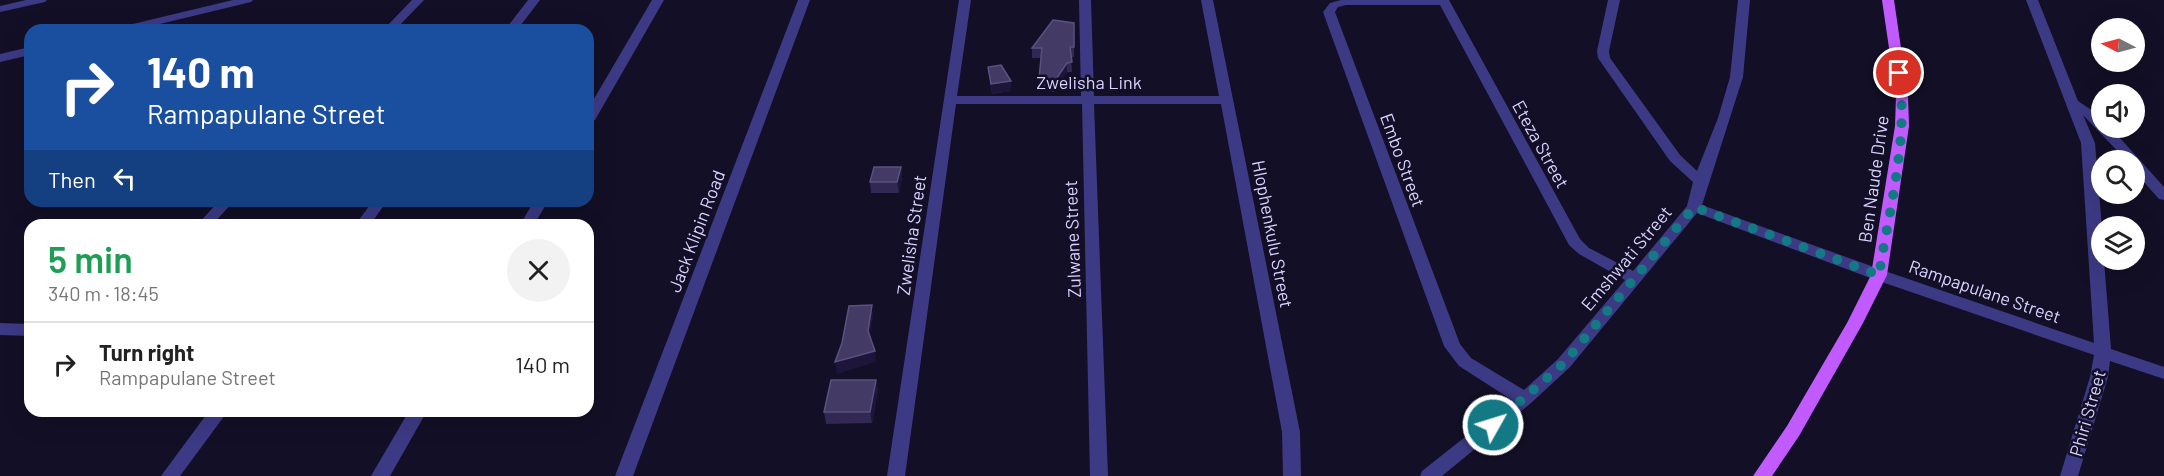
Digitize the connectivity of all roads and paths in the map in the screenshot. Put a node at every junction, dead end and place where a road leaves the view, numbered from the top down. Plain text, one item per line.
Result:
1 (41, 0) edge
2 (247, 0) edge
3 (418, 0) edge
4 (534, 0) edge
5 (658, 0) edge
6 (804, 0) edge
7 (964, 0) edge
8 (1086, 0) edge
9 (1207, 0) edge
10 (1614, 0) edge
11 (1744, 0) edge
12 (1888, 0) edge
13 (2032, 0) edge
14 (1443, 1) edge
15 (0, 9) edge
16 (145, 24) edge
17 (395, 24) edge
18 (516, 24) edge
19 (24, 52) edge
20 (0, 58) edge
21 (950, 100) junction
22 (1087, 100) junction
23 (1227, 100) junction
24 (2072, 102) junction
25 (594, 110) edge
26 (2091, 115) edge
27 (2114, 138) edge
28 (2124, 150) edge
29 (2145, 174) edge
30 (1699, 180) junction
31 (2164, 196) edge
32 (221, 207) edge
33 (1694, 207) junction
34 (210, 219) edge
35 (1879, 275) junction
36 (1636, 279) junction
37 (0, 329) edge
38 (24, 330) edge
39 (2103, 352) junction
40 (2164, 373) edge
41 (1525, 399) junction
42 (214, 417) edge
43 (414, 417) edge
44 (170, 476) edge
45 (380, 476) edge
46 (624, 476) edge
47 (896, 476) edge
48 (1099, 476) edge
49 (1292, 476) edge
50 (1429, 476) edge
51 (1762, 476) edge
52 (2069, 476) edge

1 - 15 street
2 - 16 street
3 - 17 street
4 - 18 street
5 - 25 street
6 - 46 street, Jack Klipin Road
7 - 21 street, Zwelisha Street
8 - 22 street, Zulwane Street
9 - 23 street, Hlophenkulu Street
10 - 30 street
11 - 30 street, Emshwati Street
12 - 35 main road, Ben Naude Drive
13 - 24 street, Phiri Street
14 - 36 street, Eteza Street
14 - 41 street, Embo Street
19 - 20 street
21 - 22 street, Zwelisha Link
21 - 47 street, Zwelisha Street
22 - 23 street, Zwelisha Link
22 - 48 street, Zulwane Street
23 - 49 street, Hlophenkulu Street
24 - 26 street
24 - 39 street, Phiri Street
27 - 28 street
29 - 31 street
30 - 33 street, Emshwati Street
32 - 34 street
33 - 35 street, Rampapulane Street
33 - 36 street, Emshwati Street
35 - 39 street, Rampapulane Street
35 - 51 main road, Ben Naude Drive
36 - 41 street, Emshwati Street
37 - 38 street
39 - 40 street, Rampapulane Street
39 - 52 street, Phiri Street
41 - 50 street, Emshwati Street
42 - 44 street
43 - 45 street

